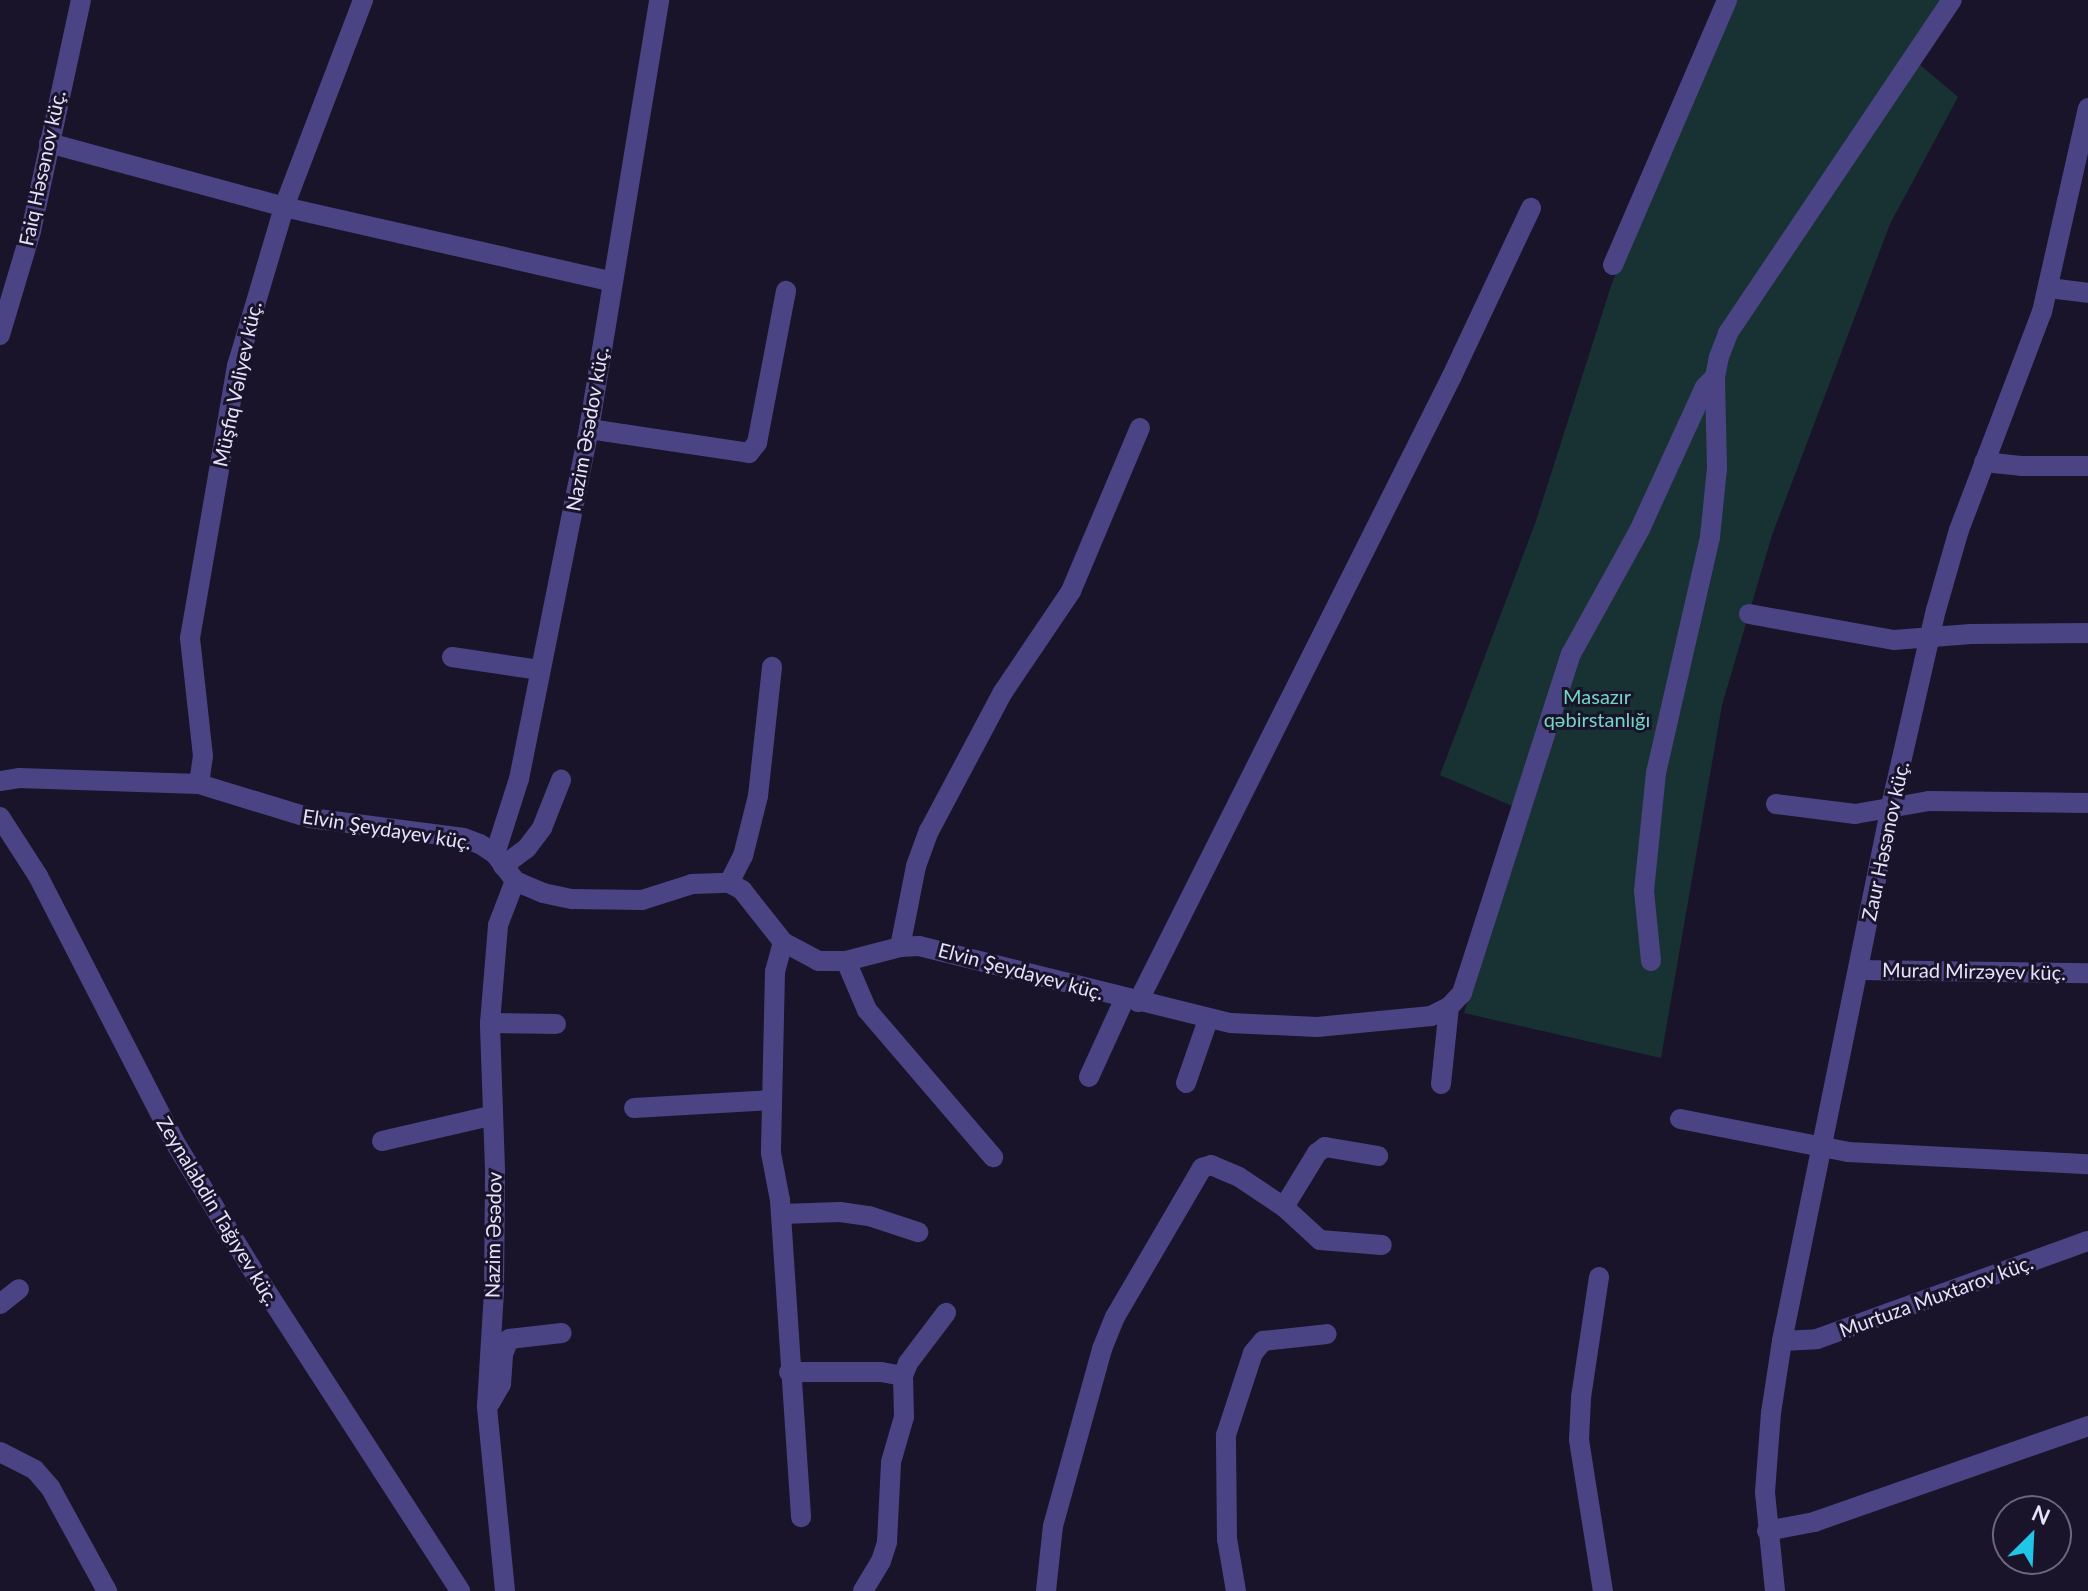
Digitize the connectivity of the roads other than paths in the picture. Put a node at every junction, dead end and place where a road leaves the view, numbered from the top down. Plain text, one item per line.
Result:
1 (81, 0) edge
2 (363, 0) edge
3 (659, 0) edge
4 (1727, 0) edge
5 (1952, 0) edge
6 (2087, 117) edge
7 (49, 143) junction
8 (284, 207) junction
9 (1531, 208) dead end
10 (1613, 265) dead end
11 (613, 282) junction
12 (2049, 288) junction
13 (786, 291) dead end
14 (2088, 293) edge
15 (0, 335) edge
16 (1715, 377) junction
17 (1140, 428) dead end
18 (589, 429) junction
19 (1984, 462) junction
20 (2088, 466) edge
21 (1749, 614) dead end
22 (2088, 633) edge
23 (1929, 638) junction
24 (452, 657) dead end
25 (772, 667) dead end
26 (540, 670) junction
27 (561, 780) dead end
28 (0, 781) edge
29 (199, 784) junction
30 (2088, 803) edge
31 (1776, 804) dead end
32 (1891, 806) junction
33 (0, 817) edge
34 (505, 867) junction
35 (729, 883) junction
36 (783, 942) junction
37 (900, 947) junction
38 (846, 961) junction
39 (1651, 961) dead end
40 (1859, 970) junction
41 (2088, 973) edge
42 (1132, 1000) junction
43 (1440, 1012) junction
44 (1208, 1020) junction
45 (490, 1023) junction
46 (556, 1024) dead end
47 (1089, 1077) dead end
48 (1186, 1083) dead end
49 (1441, 1084) dead end
50 (772, 1100) junction
51 (634, 1108) dead end
52 (490, 1116) junction
53 (1680, 1119) dead end
54 (382, 1141) dead end
55 (1821, 1147) junction
56 (1378, 1156) dead end
57 (993, 1157) dead end
58 (2088, 1164) edge
59 (1284, 1207) junction
60 (781, 1214) junction
61 (918, 1232) dead end
62 (2088, 1241) edge
63 (1382, 1245) dead end
64 (1599, 1277) dead end
65 (19, 1289) dead end
66 (0, 1304) edge
67 (946, 1313) dead end
68 (562, 1333) dead end
69 (1327, 1334) dead end
70 (1782, 1341) junction
71 (789, 1372) junction
72 (903, 1376) junction
73 (487, 1406) junction
74 (2088, 1426) edge
75 (0, 1452) edge
76 (801, 1517) dead end
77 (1767, 1531) junction
78 (107, 1591) edge
79 (460, 1591) edge
80 (505, 1591) edge
81 (863, 1591) edge
82 (1046, 1591) edge
83 (1236, 1591) edge
84 (1603, 1591) edge
85 (1775, 1591) edge

1 - 7 street, Faiq Həsənov küç.
2 - 8 street, Müşfiq Vəliyev küç.
3 - 11 street, Nazim Əsədov küç.
4 - 10 street
5 - 16 street
6 - 12 street, Zaur Həsənov küç.
7 - 8 street
7 - 15 street, Faiq Həsənov küç.
8 - 11 street
8 - 29 street, Müşfiq Vəliyev küç.
9 - 42 street
11 - 18 street, Nazim Əsədov küç.
12 - 14 street
12 - 19 street, Zaur Həsənov küç.
13 - 18 street
16 - 39 street
16 - 43 street
17 - 37 street
18 - 26 street, Nazim Əsədov küç.
19 - 20 street
19 - 23 street, Zaur Həsənov küç.
21 - 23 street
22 - 23 street
23 - 32 street, Zaur Həsənov küç.
24 - 26 street
25 - 35 street
26 - 34 street, Nazim Əsədov küç.
27 - 34 street
28 - 29 street, Elvin Şeydayev küç.
29 - 34 street, Elvin Şeydayev küç.
30 - 32 street
31 - 32 street
32 - 40 street, Zaur Həsənov küç.
33 - 79 street, Zeynalabdin Tağıyev küç.
34 - 35 street, Elvin Şeydayev küç.
34 - 45 street, Nazim Əsədov
35 - 36 street, Elvin Şeydayev küç.
36 - 38 street, Elvin Şeydayev küç.
36 - 50 street
37 - 38 street, Elvin Şeydayev küç.
37 - 42 street, Elvin Şeydayev küç.
38 - 57 street
40 - 41 street, Murad Mirzəyev küç.
40 - 55 street, Zaur Həsənov küç.
42 - 44 street, Elvin Şeydayev küç.
42 - 47 street
43 - 44 street, Elvin Şeydayev küç.
43 - 49 street
44 - 48 street
45 - 46 street
45 - 52 street, Nazim Əsədov
50 - 51 street
50 - 60 street
52 - 54 street
52 - 73 street, Nazim Əsədov
53 - 55 street
55 - 58 street
55 - 70 street, Zaur Həsənov küç.
56 - 59 street
59 - 63 street
59 - 82 street
60 - 61 street
60 - 71 street
62 - 70 street, Murtuza Muxtarov küç.
64 - 84 street
65 - 66 street
67 - 72 street
68 - 73 street
69 - 83 street
70 - 77 street, Zaur Həsənov küç.
71 - 72 street
71 - 76 street
72 - 81 street
73 - 80 street, Nazim Əsədov
74 - 77 street
75 - 78 street
77 - 85 street, Zaur Həsənov küç.

